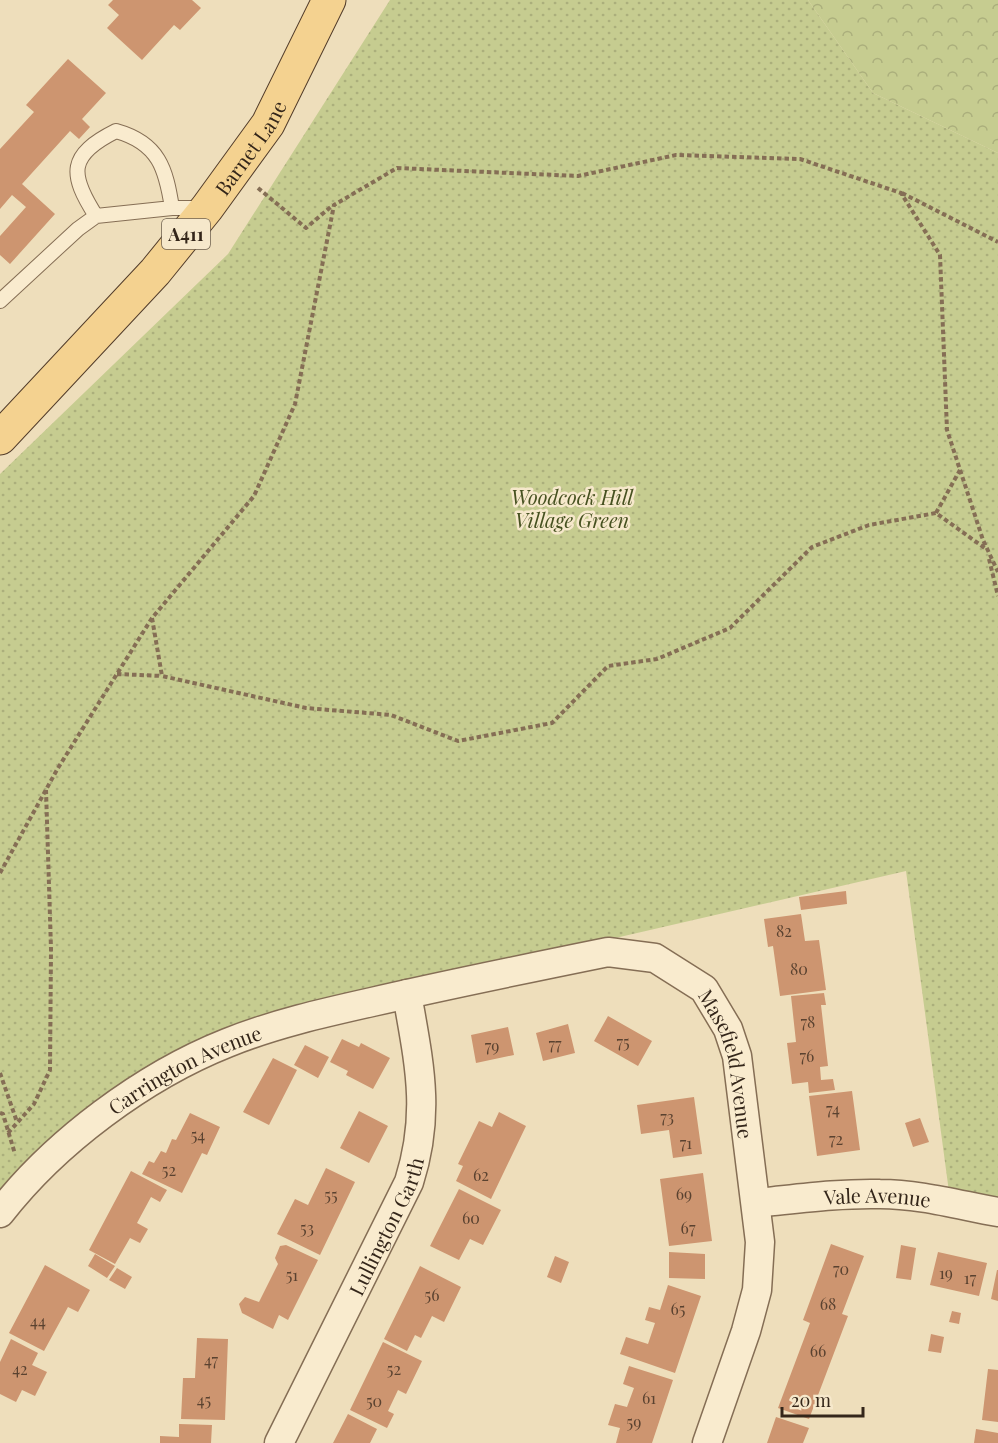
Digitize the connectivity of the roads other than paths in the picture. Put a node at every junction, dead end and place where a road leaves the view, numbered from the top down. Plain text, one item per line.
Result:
1 (329, 0) edge
2 (172, 208) junction
3 (207, 208) junction
4 (96, 216) junction
5 (0, 301) edge
6 (0, 438) edge
7 (406, 994) junction
8 (756, 1203) junction
9 (998, 1212) edge
10 (0, 1214) edge
11 (279, 1443) edge
12 (707, 1443) edge

1 - 3 main road, Barnet Lane / A411
2 - 3 lane
2 - 4 lane
2 - 4 lane
3 - 6 main road, Barnet Lane / A411
4 - 5 lane
7 - 8 street, Masefield Avenue
7 - 10 street, Carrington Avenue
7 - 11 street, Lullington Garth
8 - 9 street, Vale Avenue
8 - 12 street, Masefield Avenue

